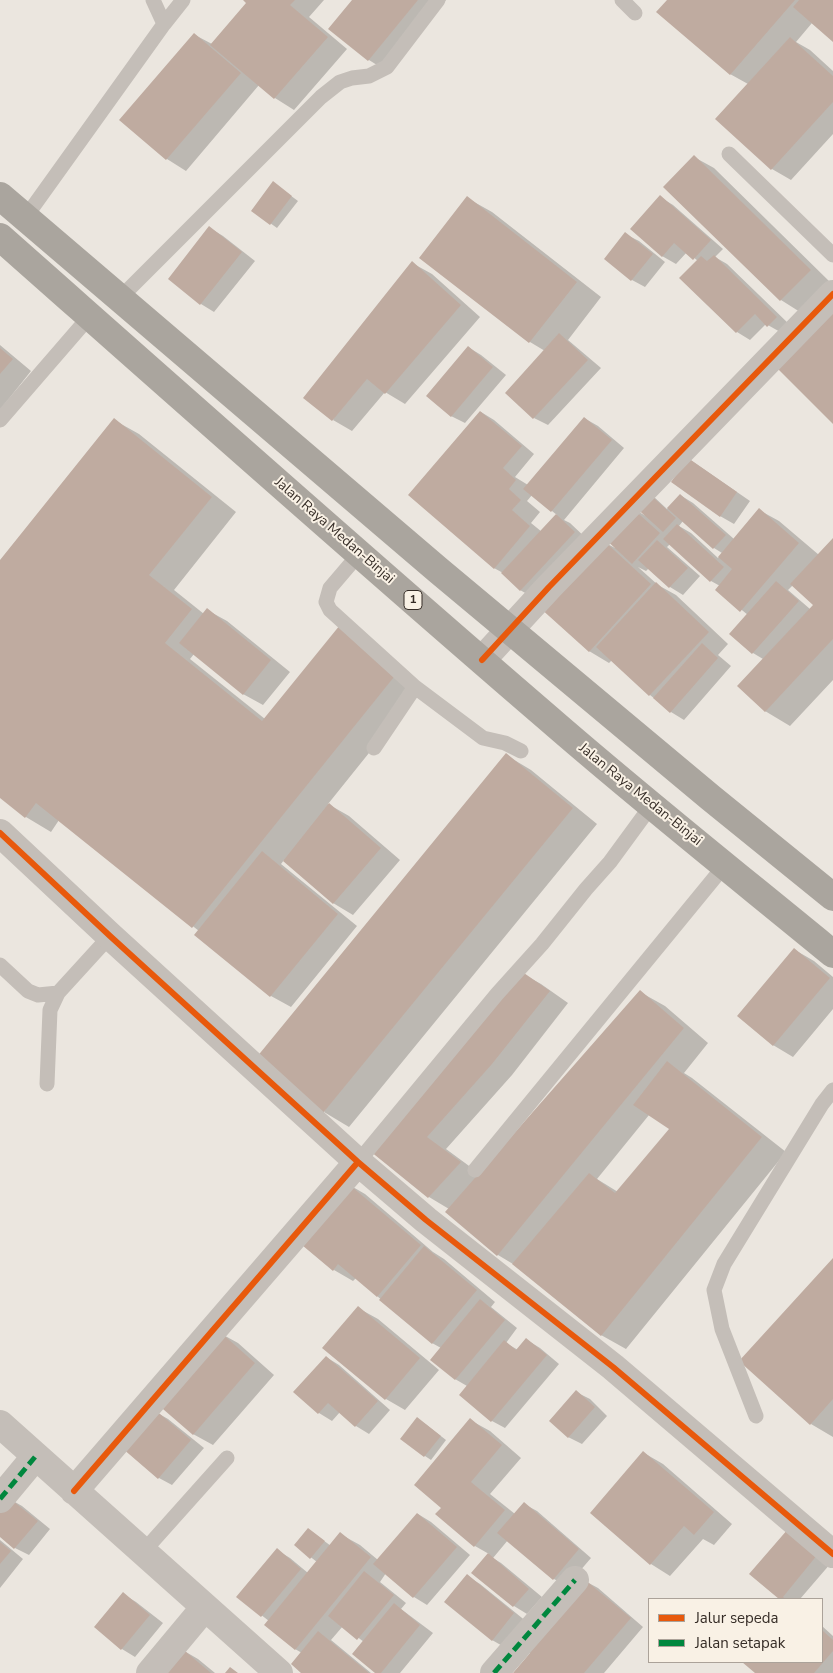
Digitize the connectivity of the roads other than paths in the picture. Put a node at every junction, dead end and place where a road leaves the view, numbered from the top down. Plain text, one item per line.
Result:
1 (153, 0) edge
2 (183, 0) edge
3 (438, 0) edge
4 (622, 0) edge
5 (635, 13) dead end
6 (164, 24) junction
7 (730, 154) dead end
8 (0, 196) edge
9 (25, 218) junction
10 (0, 237) edge
11 (833, 255) edge
12 (833, 294) edge
13 (120, 298) junction
14 (90, 316) junction
15 (0, 420) edge
16 (359, 554) junction
17 (510, 628) junction
18 (482, 660) junction
19 (415, 687) junction
20 (374, 748) dead end
21 (521, 751) dead end
22 (711, 798) junction
23 (651, 806) junction
24 (684, 831) junction
25 (0, 833) edge
26 (725, 865) junction
27 (833, 897) edge
28 (110, 936) junction
29 (833, 954) edge
30 (0, 966) edge
31 (58, 993) junction
32 (47, 1084) dead end
33 (833, 1090) edge
34 (358, 1162) junction
35 (475, 1170) dead end
36 (756, 1416) dead end
37 (0, 1424) edge
38 (35, 1457) junction
39 (228, 1458) dead end
40 (74, 1491) junction
41 (0, 1499) edge
42 (142, 1552) junction
43 (833, 1554) edge
44 (575, 1580) dead end
45 (205, 1607) junction
46 (150, 1673) edge
47 (279, 1673) edge
48 (494, 1673) edge

1 - 6 lane
2 - 6 lane
3 - 13 lane
4 - 5 lane
6 - 9 lane
7 - 11 lane
8 - 9 highway
9 - 13 highway
10 - 14 highway, Jalan Raya Medan-Binjai / 1
12 - 17 street
13 - 17 highway
14 - 15 lane
14 - 16 highway, Jalan Raya Medan-Binjai / 1
16 - 18 highway, Jalan Raya Medan-Binjai / 1
16 - 19 lane
17 - 18 street
17 - 22 highway
18 - 23 highway, Jalan Raya Medan-Binjai / 1
19 - 20 lane
19 - 21 lane
22 - 24 highway
22 - 27 highway
23 - 24 highway, Jalan Raya Medan-Binjai / 1
23 - 34 lane
24 - 26 highway, Jalan Raya Medan-Binjai / 1
25 - 28 street
26 - 29 highway, Jalan Raya Medan-Binjai / 1
26 - 35 lane
28 - 31 lane
28 - 34 street
30 - 31 lane
31 - 32 lane
33 - 36 lane
34 - 40 street
34 - 43 street
37 - 38 street
38 - 40 street
38 - 41 street
39 - 42 lane
40 - 42 street
42 - 45 street
44 - 48 street
45 - 46 street
45 - 47 street

